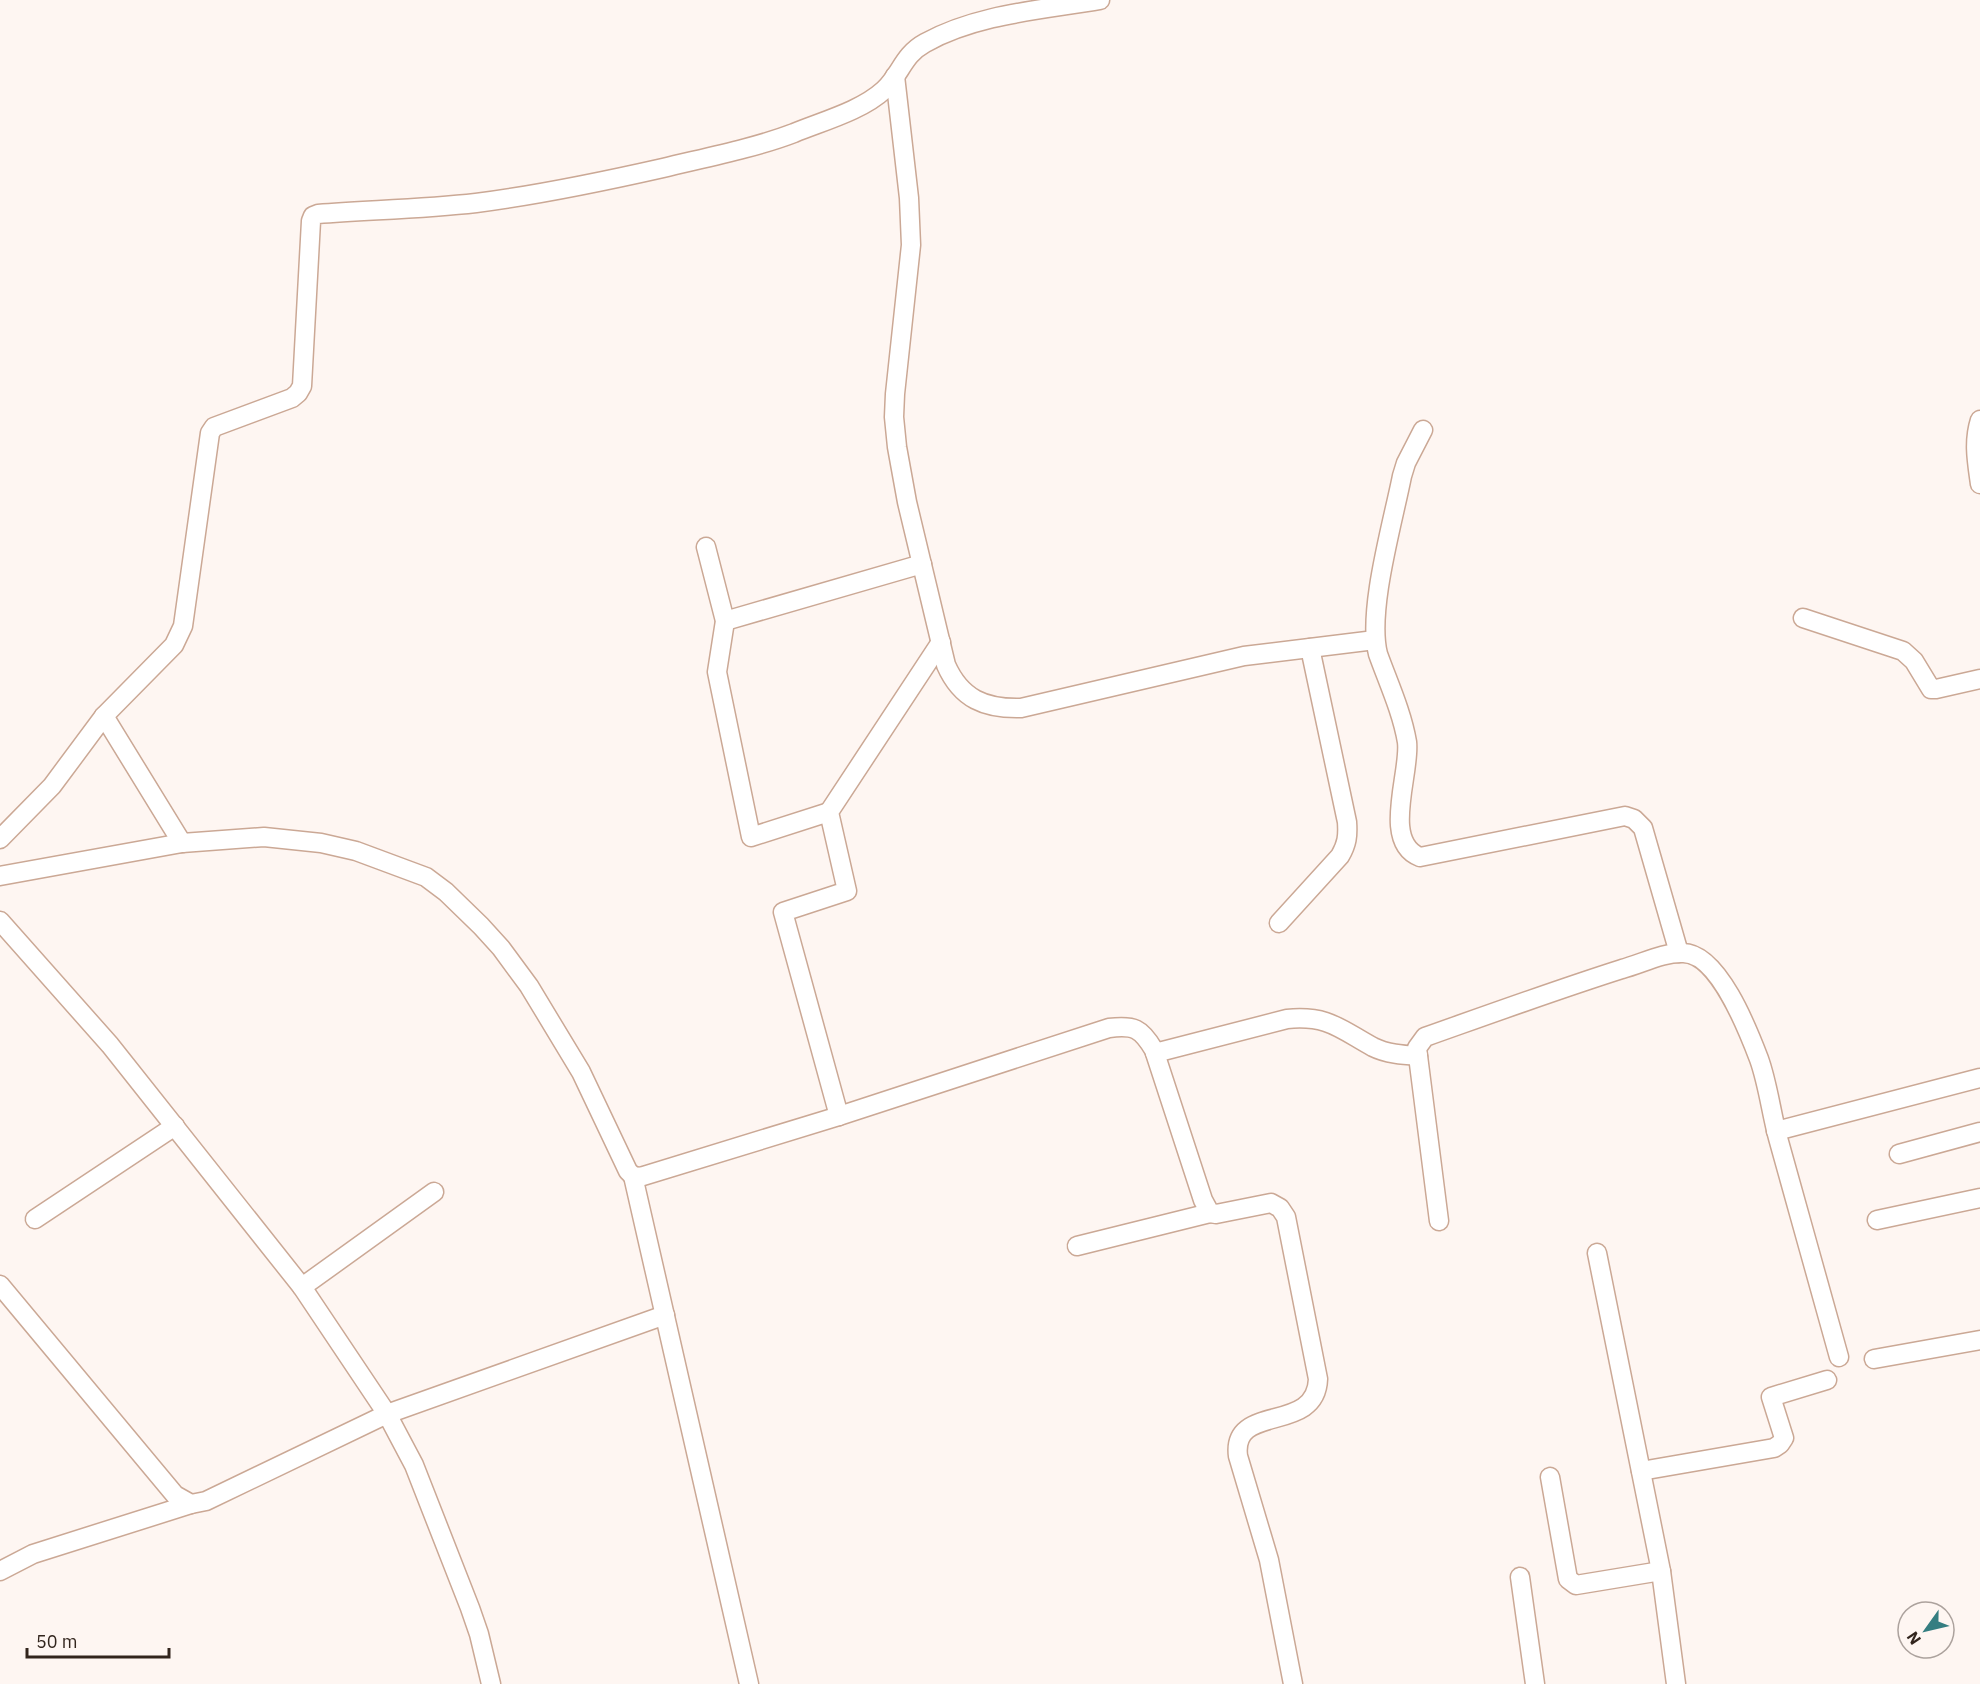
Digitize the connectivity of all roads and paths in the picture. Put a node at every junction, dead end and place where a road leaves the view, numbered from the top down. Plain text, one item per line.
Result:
1 (1100, 0) edge
2 (1113, 0) edge
3 (895, 76) junction
4 (1980, 420) edge
5 (1422, 429) dead end
6 (1980, 484) edge
7 (706, 548) dead end
8 (922, 564) junction
9 (1803, 618) dead end
10 (725, 621) junction
11 (1374, 640) junction
12 (941, 642) junction
13 (1310, 648) junction
14 (1980, 679) edge
15 (105, 716) junction
16 (829, 812) junction
17 (0, 839) edge
18 (182, 843) junction
19 (0, 876) edge
20 (0, 921) edge
21 (1279, 923) dead end
22 (1679, 953) junction
23 (1155, 1053) junction
24 (1419, 1056) junction
25 (1980, 1078) edge
26 (839, 1116) junction
27 (175, 1126) junction
28 (1776, 1131) junction
29 (1980, 1132) edge
30 (1899, 1154) dead end
31 (633, 1176) junction
32 (434, 1192) dead end
33 (1980, 1198) edge
34 (1210, 1213) junction
35 (35, 1219) dead end
36 (1877, 1220) dead end
37 (1439, 1221) dead end
38 (1077, 1246) dead end
39 (1597, 1253) dead end
40 (0, 1285) edge
41 (302, 1287) junction
42 (665, 1314) junction
43 (1980, 1340) edge
44 (1839, 1357) dead end
45 (1874, 1359) dead end
46 (1827, 1380) dead end
47 (387, 1414) junction
48 (1641, 1470) junction
49 (1550, 1477) dead end
50 (191, 1504) junction
51 (0, 1571) edge
52 (1661, 1571) junction
53 (1520, 1577) dead end
54 (491, 1684) edge
55 (749, 1684) edge
56 (1293, 1684) edge
57 (1535, 1684) edge
58 (1676, 1684) edge

1 - 2 street
1 - 3 street
3 - 8 street
3 - 15 street
4 - 6 street
5 - 11 street
7 - 10 street
8 - 10 street
8 - 12 street
9 - 14 street
10 - 16 street
11 - 13 street
11 - 22 street
12 - 13 street
12 - 16 street
13 - 21 street
15 - 17 street
15 - 18 street
16 - 26 street
18 - 19 street
18 - 31 street
20 - 27 street
22 - 24 street
22 - 28 street
23 - 24 street
23 - 26 street
23 - 34 street
24 - 37 street
25 - 28 street
26 - 31 street
27 - 35 street
27 - 41 street
28 - 44 street
29 - 30 street
31 - 42 street
32 - 41 street
33 - 36 street
34 - 38 street
34 - 56 street
39 - 48 street
40 - 50 street
41 - 47 street
42 - 47 street
42 - 55 street
43 - 45 street
46 - 48 street
47 - 50 street
47 - 54 street
48 - 52 street
49 - 52 street
50 - 51 street
52 - 58 street
53 - 57 street

